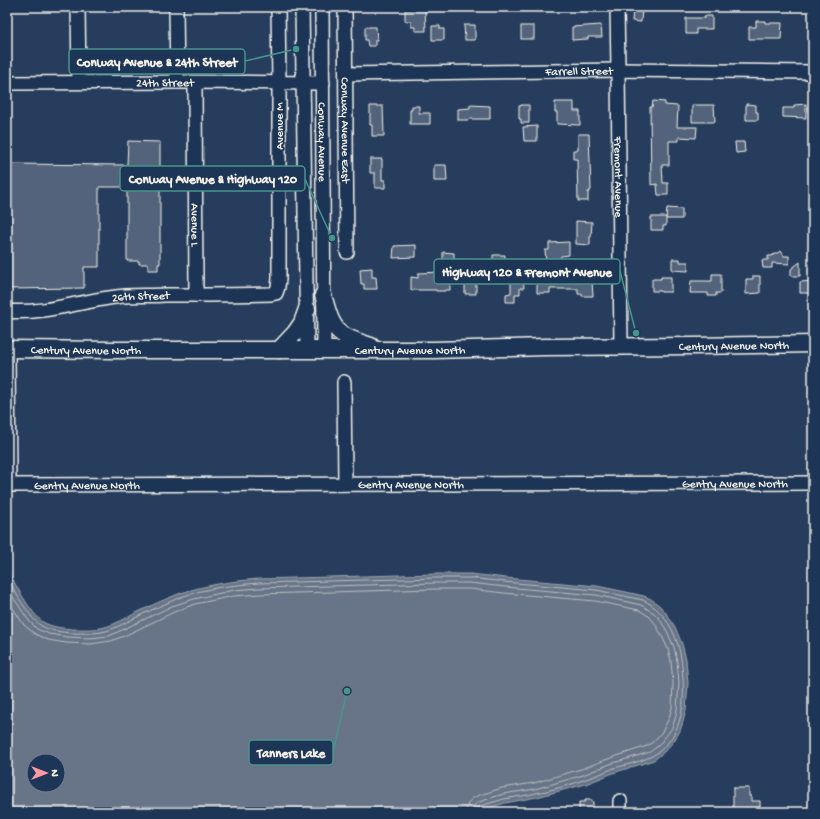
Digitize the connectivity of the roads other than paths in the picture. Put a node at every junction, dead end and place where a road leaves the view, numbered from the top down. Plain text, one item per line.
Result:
1 (78, 7) edge
2 (176, 7) edge
3 (278, 7) edge
4 (302, 7) edge
5 (322, 7) edge
6 (345, 7) edge
7 (616, 7) edge
8 (618, 70) junction
9 (813, 72) edge
10 (346, 74) junction
11 (79, 82) junction
12 (177, 82) junction
13 (7, 83) edge
14 (195, 83) junction
15 (279, 83) junction
16 (303, 83) junction
17 (323, 83) junction
18 (347, 252) dead end
19 (276, 293) joint
20 (196, 295) junction
21 (323, 295) junction
22 (306, 309) junction
23 (7, 311) edge
24 (813, 344) edge
25 (621, 346) junction
26 (7, 349) edge
27 (279, 350) junction
28 (307, 350) junction
29 (324, 350) junction
30 (380, 350) junction
31 (344, 382) dead end
32 (7, 429) edge
33 (813, 482) edge
34 (345, 484) junction

1 - 11 street
2 - 12 street
3 - 15 street, Avenue M
4 - 16 street, Conway Avenue
5 - 17 street, Conway Avenue
6 - 10 street, Conway Avenue East
7 - 8 street, Fremont Avenue
8 - 9 street, Farrell Street
8 - 10 street, Farrell Street
8 - 25 street, Fremont Avenue
10 - 18 street, Conway Avenue East
11 - 12 street, 24th Street
11 - 13 street, 24th Street
12 - 14 street, 24th Street
14 - 15 street, 24th Street
14 - 20 street, Avenue L
15 - 16 street, 24th Street
15 - 19 street, Avenue M
16 - 17 street, 24th Street
16 - 22 street, Conway Avenue
17 - 21 street, Conway Avenue
19 - 20 street, 26th Street
20 - 23 street, 26th Street
21 - 29 street, Conway Avenue
21 - 30 main road
22 - 27 main road
22 - 28 street, Conway Avenue
24 - 25 main road, Century Avenue North
25 - 30 main road, Century Avenue North
26 - 27 main road, Century Avenue North
26 - 32 street
27 - 28 main road, Century Avenue North
28 - 29 main road, Century Avenue North
29 - 30 main road, Century Avenue North
31 - 34 street
32 - 34 street, Gentry Avenue North
33 - 34 street, Gentry Avenue North

